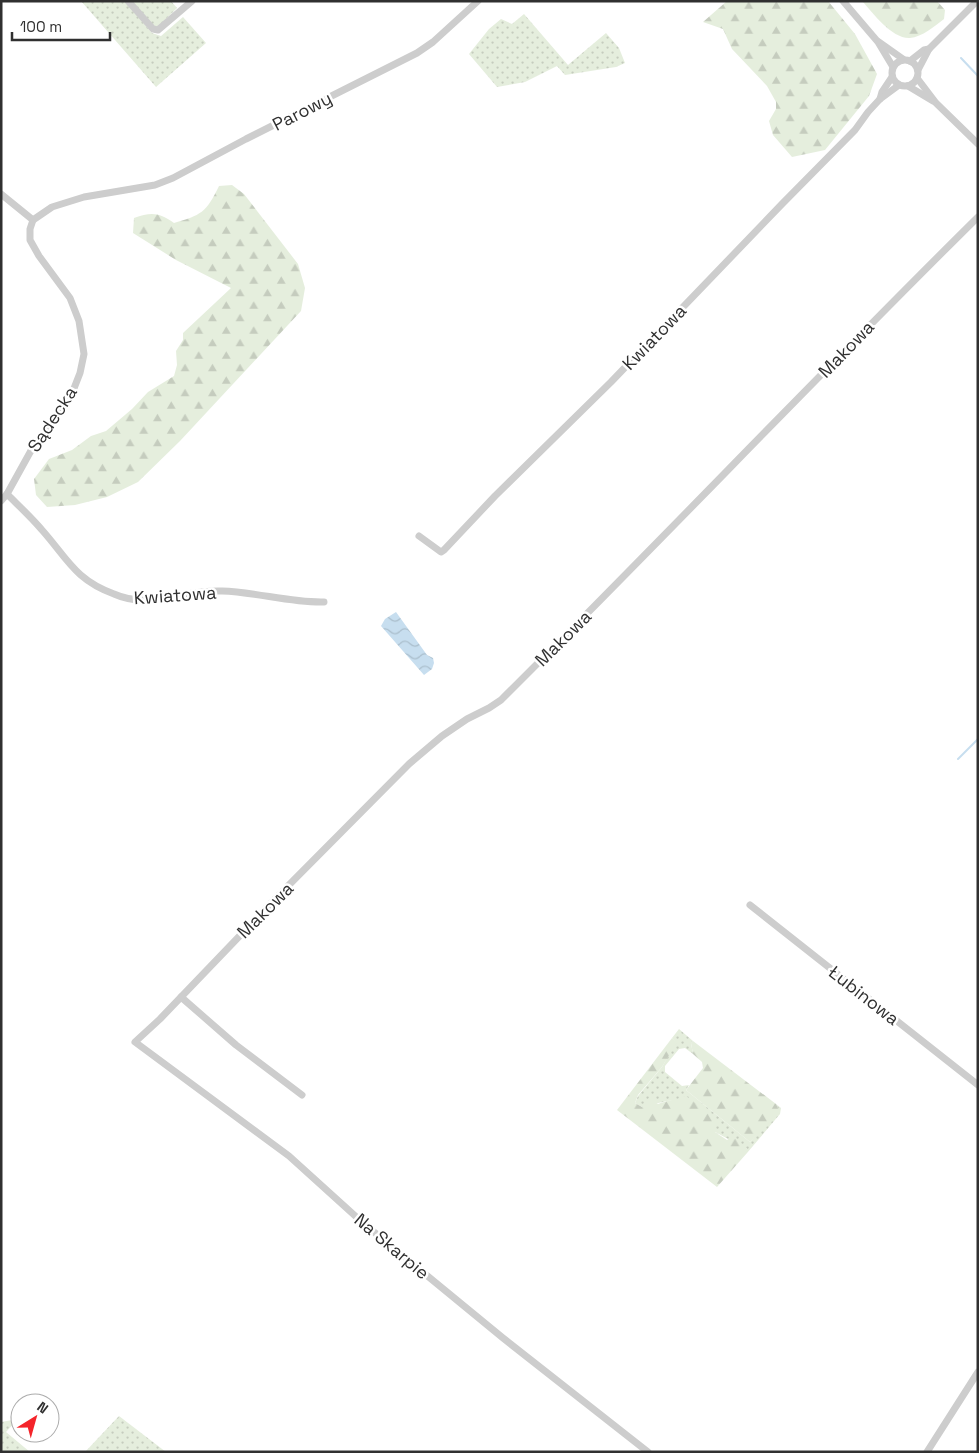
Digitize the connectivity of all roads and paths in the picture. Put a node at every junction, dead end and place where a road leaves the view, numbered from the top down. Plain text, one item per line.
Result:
1 (128, 1) edge
2 (192, 1) edge
3 (478, 1) edge
4 (843, 1) edge
5 (977, 1) edge
6 (878, 42) junction
7 (929, 49) junction
8 (906, 60) junction
9 (893, 67) junction
10 (918, 74) junction
11 (892, 78) junction
12 (899, 85) junction
13 (908, 86) junction
14 (880, 99) junction
15 (936, 102) junction
16 (978, 144) edge
17 (1, 194) edge
18 (978, 217) edge
19 (34, 220) junction
20 (7, 494) junction
21 (1, 502) edge
22 (419, 536) dead end
23 (324, 602) dead end
24 (750, 905) dead end
25 (181, 997) junction
26 (135, 1042) joint
27 (978, 1085) edge
28 (302, 1095) dead end
29 (978, 1372) edge
30 (648, 1452) edge
31 (927, 1452) edge

1 - 2 street
3 - 19 street, Parowy
4 - 6 street
5 - 7 street
6 - 8 street
6 - 9 street
7 - 8 street
7 - 10 street
8 - 9 street
8 - 10 street
9 - 11 street
10 - 13 street
10 - 15 street
11 - 12 street
11 - 14 street, Kwiatowa
12 - 13 street
12 - 14 street, Kwiatowa
13 - 15 street
14 - 22 street, Kwiatowa
15 - 16 street
17 - 19 street
18 - 25 street, Makowa
19 - 20 street, Sądecka
20 - 21 street, Sądecka
20 - 23 street, Kwiatowa
24 - 27 street, Łubinowa
25 - 26 street, Makowa
25 - 28 street
26 - 30 street, Na Skarpie
29 - 31 street

